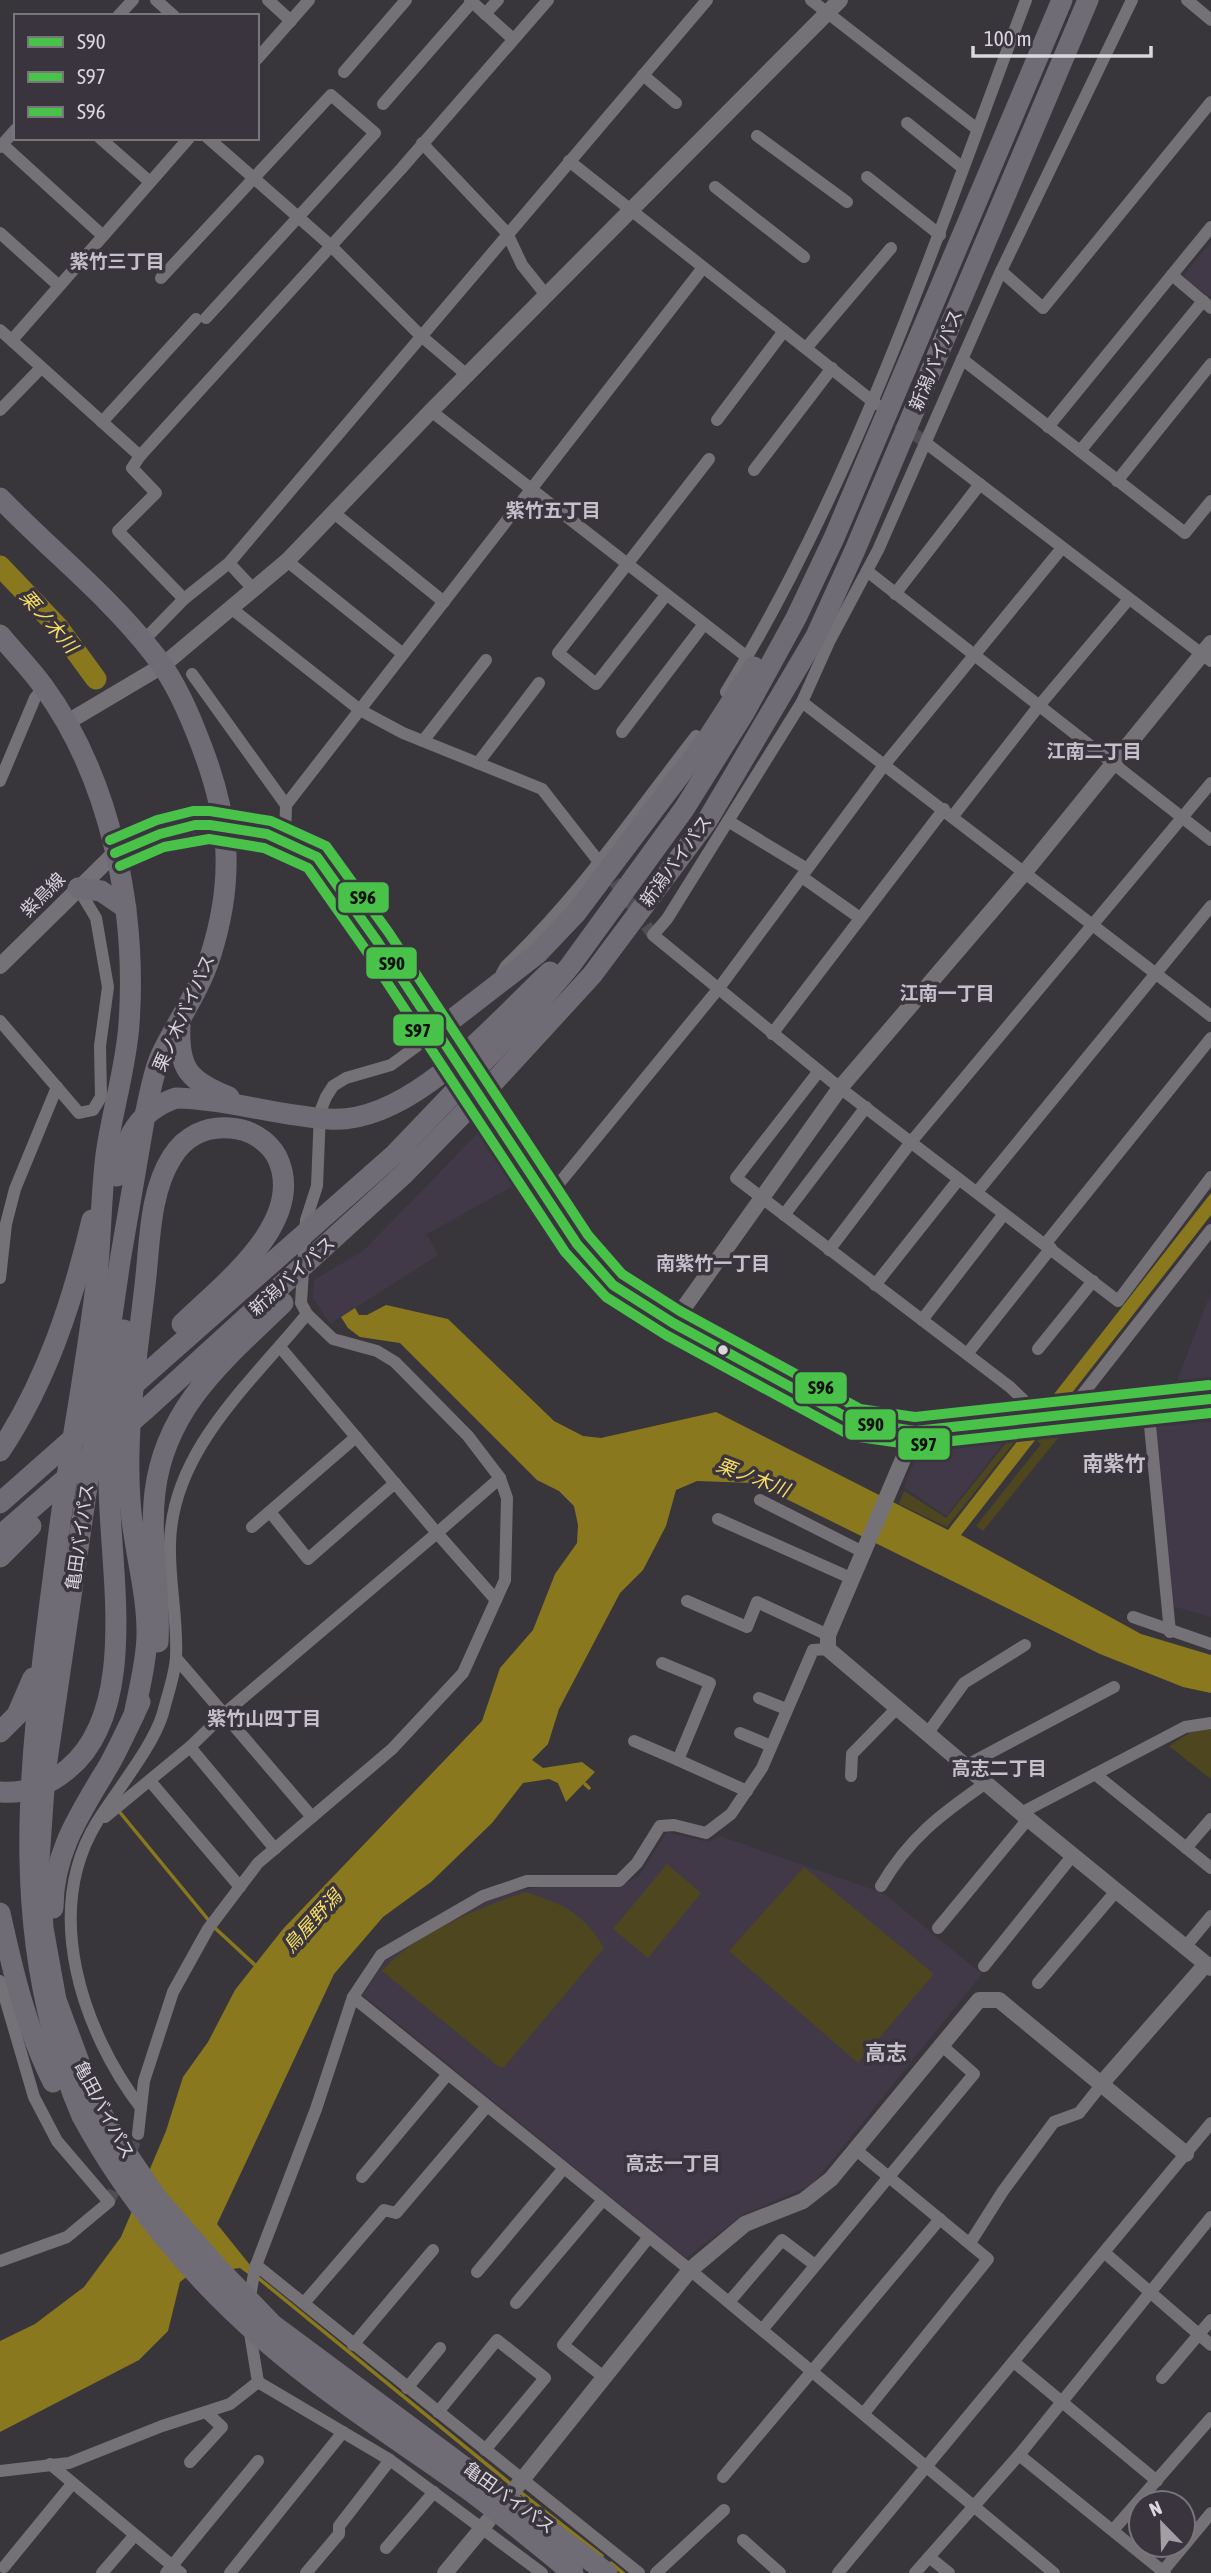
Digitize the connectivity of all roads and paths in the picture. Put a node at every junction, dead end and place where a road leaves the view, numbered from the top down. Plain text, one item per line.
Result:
1 (133, 0) edge
2 (156, 0) edge
3 (268, 0) edge
4 (309, 0) edge
5 (407, 0) edge
6 (498, 0) edge
7 (548, 0) edge
8 (707, 0) edge
9 (811, 0) edge
10 (1026, 0) edge
11 (1062, 0) edge
12 (1088, 0) edge
13 (1132, 0) edge
14 (1187, 0) edge
15 (471, 1) edge
16 (834, 6) edge
17 (120, 14) edge
18 (172, 14) edge
19 (485, 14) junction
20 (1211, 20) edge
21 (291, 21) junction
22 (513, 39) junction
23 (259, 57) edge
24 (344, 72) dead end
25 (643, 75) junction
26 (1211, 102) edge
27 (676, 103) dead end
28 (383, 104) dead end
29 (907, 123) dead end
30 (977, 129) junction
31 (14, 131) edge
32 (757, 136) dead end
33 (102, 140) edge
34 (187, 140) edge
35 (210, 140) edge
36 (422, 143) junction
37 (1, 146) edge
38 (569, 161) junction
39 (963, 168) junction
40 (253, 177) junction
41 (867, 177) dead end
42 (150, 182) junction
43 (715, 187) dead end
44 (847, 202) dead end
45 (631, 212) junction
46 (297, 216) junction
47 (1211, 227) edge
48 (0, 233) edge
49 (507, 233) junction
50 (102, 235) junction
51 (940, 235) junction
52 (330, 245) junction
53 (891, 248) dead end
54 (804, 257) dead end
55 (702, 269) junction
56 (1001, 271) junction
57 (1172, 275) junction
58 (161, 278) dead end
59 (58, 285) junction
60 (546, 295) junction
61 (1207, 305) edge
62 (0, 330) edge
63 (784, 331) junction
64 (420, 335) junction
65 (12, 340) junction
66 (807, 347) junction
67 (962, 359) junction
68 (1211, 364) edge
69 (41, 368) junction
70 (832, 369) junction
71 (467, 375) junction
72 (874, 403) junction
73 (0, 410) edge
74 (431, 411) junction
75 (717, 420) dead end
76 (102, 422) junction
77 (1048, 427) junction
78 (926, 443) junction
79 (1080, 451) junction
80 (140, 456) junction
81 (709, 459) dead end
82 (754, 470) dead end
83 (1116, 481) junction
84 (980, 484) junction
85 (533, 488) junction
86 (0, 498) edge
87 (1211, 501) edge
88 (334, 513) junction
89 (834, 538) junction
90 (1062, 548) junction
91 (287, 561) junction
92 (229, 563) junction
93 (626, 563) junction
94 (867, 571) junction
95 (254, 590) junction
96 (895, 594) junction
97 (666, 595) junction
98 (184, 599) junction
99 (1129, 599) junction
100 (444, 602) junction
101 (232, 609) junction
102 (704, 624) junction
103 (0, 635) edge
104 (143, 640) junction
105 (1208, 653) edge
106 (403, 654) junction
107 (747, 657) junction
108 (974, 657) junction
109 (486, 660) dead end
110 (162, 666) junction
111 (192, 674) dead end
112 (539, 683) dead end
113 (44, 687) junction
114 (802, 702) junction
115 (1038, 707) junction
116 (360, 710) junction
117 (66, 723) junction
118 (622, 732) dead end
119 (423, 741) junction
120 (3, 762) edge
121 (478, 763) junction
122 (885, 764) junction
123 (1113, 764) junction
124 (0, 781) edge
125 (1211, 783) edge
126 (286, 805) junction
127 (948, 812) junction
128 (1182, 819) junction
129 (728, 821) junction
130 (226, 827) junction
131 (285, 840) junction
132 (1211, 840) edge
133 (115, 853) junction
134 (602, 865) junction
135 (1025, 872) junction
136 (804, 873) junction
137 (78, 888) junction
138 (1211, 906) edge
139 (126, 908) junction
140 (860, 918) junction
141 (1093, 925) junction
142 (0, 966) edge
143 (1157, 976) junction
144 (719, 988) junction
145 (494, 989) junction
146 (1211, 1016) edge
147 (0, 1021) edge
148 (180, 1024) junction
149 (436, 1032) junction
150 (772, 1034) junction
151 (1211, 1038) edge
152 (474, 1057) junction
153 (819, 1071) junction
154 (57, 1087) junction
155 (840, 1088) junction
156 (465, 1098) junction
157 (255, 1107) junction
158 (866, 1107) junction
159 (145, 1115) junction
160 (911, 1142) junction
161 (106, 1155) junction
162 (1211, 1177) edge
163 (959, 1178) junction
164 (135, 1185) junction
165 (977, 1192) junction
166 (548, 1197) junction
167 (760, 1197) junction
168 (1004, 1214) junction
169 (783, 1215) junction
170 (1211, 1230) edge
171 (1048, 1246) junction
172 (829, 1250) junction
173 (0, 1278) edge
174 (96, 1279) junction
175 (297, 1280) junction
176 (1093, 1282) junction
177 (875, 1285) junction
178 (307, 1314) junction
179 (922, 1320) junction
180 (673, 1323) junction
181 (280, 1347) junction
182 (1038, 1349) dead end
183 (967, 1354) junction
184 (152, 1362) junction
185 (1211, 1399) edge
186 (1148, 1405) junction
187 (1081, 1413) junction
188 (1041, 1417) junction
189 (915, 1431) junction
190 (94, 1432) junction
191 (356, 1437) junction
192 (0, 1451) edge
193 (61, 1456) junction
194 (500, 1478) junction
195 (395, 1483) junction
196 (760, 1500) dead end
197 (0, 1503) edge
198 (47, 1503) junction
199 (270, 1512) junction
200 (718, 1519) dead end
201 (252, 1527) dead end
202 (437, 1533) junction
203 (0, 1536) edge
204 (866, 1550) junction
205 (0, 1557) edge
206 (853, 1580) junction
207 (496, 1600) junction
208 (687, 1601) dead end
209 (1133, 1617) dead end
210 (1170, 1632) junction
211 (828, 1642) junction
212 (1211, 1644) edge
213 (1025, 1645) dead end
214 (45, 1646) junction
215 (176, 1658) junction
216 (662, 1663) dead end
217 (1114, 1687) dead end
218 (759, 1698) dead end
219 (897, 1708) junction
220 (786, 1709) junction
221 (225, 1713) junction
222 (134, 1716) junction
223 (1211, 1723) edge
224 (0, 1732) edge
225 (740, 1733) dead end
226 (927, 1734) junction
227 (634, 1741) dead end
228 (771, 1746) junction
229 (190, 1747) junction
230 (678, 1760) junction
231 (965, 1766) junction
232 (1095, 1774) junction
233 (851, 1776) dead end
234 (150, 1781) junction
235 (986, 1783) junction
236 (747, 1791) junction
237 (5, 1793) edge
238 (1025, 1816) junction
239 (312, 1817) junction
240 (1211, 1819) edge
241 (96, 1823) junction
242 (1186, 1848) junction
243 (275, 1849) junction
244 (1073, 1855) junction
245 (1211, 1868) edge
246 (881, 1886) dead end
247 (240, 1887) junction
248 (1117, 1890) junction
249 (0, 1913) edge
250 (1211, 1916) edge
251 (938, 1928) dead end
252 (1186, 1946) junction
253 (47, 1952) junction
254 (984, 1966) dead end
255 (1209, 1966) edge
256 (0, 1981) edge
257 (1038, 1983) dead end
258 (353, 1997) junction
259 (940, 2044) junction
260 (448, 2074) junction
261 (1102, 2084) junction
262 (487, 2106) junction
263 (141, 2108) junction
264 (1211, 2123) edge
265 (138, 2134) tunnel mouth
266 (855, 2149) junction
267 (1186, 2154) junction
268 (564, 2168) junction
269 (889, 2174) junction
270 (126, 2175) junction
271 (362, 2177) dead end
272 (603, 2200) junction
273 (1211, 2217) edge
274 (940, 2219) junction
275 (649, 2237) junction
276 (970, 2243) junction
277 (433, 2250) dead end
278 (1105, 2253) junction
279 (0, 2261) edge
280 (815, 2265) junction
281 (691, 2270) junction
282 (254, 2271) junction
283 (477, 2272) dead end
284 (1151, 2292) junction
285 (729, 2302) junction
286 (304, 2303) junction
287 (516, 2303) dead end
288 (1211, 2320) edge
289 (762, 2330) junction
290 (268, 2331) junction
291 (1200, 2334) junction
292 (353, 2345) junction
293 (1211, 2345) edge
294 (440, 2348) dead end
295 (1014, 2362) junction
296 (814, 2372) junction
297 (605, 2378) junction
298 (1162, 2378) dead end
299 (258, 2382) junction
300 (407, 2388) junction
301 (1061, 2401) junction
302 (438, 2412) junction
303 (207, 2413) junction
304 (864, 2413) junction
305 (1211, 2418) edge
306 (343, 2432) junction
307 (485, 2450) junction
308 (1019, 2455) junction
309 (390, 2460) junction
310 (258, 2461) dead end
311 (190, 2462) dead end
312 (50, 2464) junction
313 (926, 2467) junction
314 (0, 2471) edge
315 (723, 2477) dead end
316 (1157, 2481) junction
317 (72, 2484) junction
318 (518, 2485) junction
319 (434, 2492) junction
320 (972, 2506) junction
321 (724, 2510) dead end
322 (1211, 2514) edge
323 (485, 2524) junction
324 (1114, 2529) junction
325 (134, 2536) junction
326 (743, 2540) dead end
327 (386, 2548) dead end
328 (929, 2557) junction
329 (4, 2567) dead end
330 (173, 2570) edge
331 (1164, 2572) edge
332 (102, 2573) edge
333 (230, 2573) edge
334 (306, 2573) edge
335 (444, 2573) edge
336 (542, 2573) edge
337 (573, 2573) edge
338 (607, 2573) edge
339 (639, 2573) edge
340 (656, 2573) edge
341 (780, 2573) edge
342 (838, 2573) edge
343 (915, 2573) edge
344 (949, 2573) edge
345 (1054, 2573) edge

1 - 17 street
2 - 18 street
3 - 21 street
4 - 21 street
5 - 24 street
6 - 19 street
7 - 22 street
8 - 25 street
9 - 16 street
10 - 30 street
11 - 89 highway, 新潟バイパス
12 - 156 highway, 新潟バイパス
13 - 56 street
14 - 20 street
15 - 19 street
15 - 28 street
16 - 30 street
16 - 45 street
19 - 22 street
21 - 23 street
22 - 36 street
25 - 27 street
25 - 38 street
26 - 56 street
29 - 39 street
30 - 39 street
31 - 37 street
32 - 44 street
33 - 42 street
34 - 42 street
35 - 40 street
36 - 49 street
36 - 52 street
37 - 50 street
38 - 45 street
38 - 49 street
39 - 51 street
40 - 46 street
40 - 46 street
40 - 58 street
41 - 51 street
42 - 50 street
43 - 54 street
45 - 55 street
45 - 60 street
46 - 52 street
46 - 76 street
47 - 57 street
48 - 59 street
49 - 60 street
49 - 64 street
50 - 59 street
51 - 72 street
52 - 64 street
52 - 80 street
53 - 66 street
55 - 63 street
55 - 85 street
56 - 67 street
57 - 61 street
57 - 77 street
59 - 65 street
60 - 71 street
61 - 79 street
62 - 65 street
63 - 66 street
63 - 75 street
64 - 71 street
64 - 92 street
65 - 69 street
66 - 70 street
67 - 77 street
67 - 78 street
68 - 83 street
69 - 73 street
69 - 76 street
70 - 72 street
70 - 82 street
71 - 74 street
72 - 107 street
74 - 85 street
74 - 88 street
76 - 80 street
77 - 79 street
78 - 84 street
78 - 94 street
79 - 83 street
80 - 98 street
81 - 93 street
83 - 87 street
84 - 90 street
84 - 96 street
85 - 93 street
85 - 100 street
86 - 104 highway, 栗ノ木バイパス
88 - 91 street
88 - 100 street
89 - 145 highway
89 - 152 highway, 新潟バイパス
90 - 99 street
90 - 108 street
91 - 95 street
91 - 106 street
92 - 95 street
92 - 98 street
93 - 97 street
93 - 97 street
94 - 96 street
94 - 114 street
95 - 101 street
96 - 108 street
97 - 102 street
98 - 104 street
99 - 105 street
99 - 115 street
100 - 106 street
101 - 110 street
101 - 116 street
102 - 107 street
102 - 118 street
103 - 113 highway, 栗ノ木バイパス
104 - 110 highway, 栗ノ木バイパス
105 - 123 street
106 - 116 street
107 - 134 street
108 - 115 street
108 - 122 street
109 - 119 street
110 - 117 street
110 - 130 highway, 栗ノ木バイパス
111 - 126 street
112 - 121 street
113 - 117 highway, 栗ノ木バイパス
113 - 120 street
114 - 122 street
114 - 129 street
115 - 123 street
115 - 127 street
116 - 119 street
116 - 126 street
117 - 133 highway, 栗ノ木バイパス
119 - 121 street
120 - 124 street
121 - 134 street
122 - 127 street
122 - 136 street
123 - 128 street
123 - 135 street
125 - 128 street
126 - 131 street
127 - 135 street
127 - 140 street
128 - 132 street
128 - 141 street
129 - 136 street
129 - 144 street
130 - 131 main road
130 - 133 main road
130 - 148 highway, 栗ノ木バイパス
131 - 149 main road
133 - 137 street, 紫鳥線
133 - 139 highway, 栗ノ木バイパス
134 - 145 street
135 - 141 street
135 - 155 street
136 - 140 street
136 - 144 street
137 - 139 highway
137 - 142 street, 紫鳥線
137 - 154 street
138 - 143 street
139 - 161 highway, 栗ノ木バイパス
140 - 150 street
141 - 143 street
141 - 160 street
143 - 146 street
143 - 165 street
144 - 150 street
144 - 166 street
145 - 149 highway
147 - 154 street
148 - 157 highway
148 - 159 highway, 栗ノ木バイパス
149 - 166 main road
149 - 178 street
150 - 153 street
151 - 171 street
152 - 156 highway, 新潟バイパス
152 - 157 highway
153 - 155 street
153 - 167 street
154 - 173 street
155 - 158 street
155 - 167 street
156 - 175 highway, 新潟バイパス
156 - 184 highway, 新潟バイパス
157 - 159 highway
158 - 160 street
158 - 169 street
159 - 164 highway, 栗ノ木バイパス
159 - 174 highway
160 - 163 street
160 - 172 street
161 - 174 highway, 栗ノ木バイパス
161 - 192 highway
162 - 176 street
163 - 165 street
163 - 177 street
164 - 190 highway, 栗ノ木バイパス
164 - 237 highway
165 - 168 street
166 - 180 main road
167 - 169 street
167 - 180 street
168 - 171 street
168 - 179 street
169 - 172 street
170 - 187 street
171 - 176 street
171 - 183 street
172 - 177 street
174 - 193 highway, 栗ノ木バイパス
175 - 190 highway, 新潟バイパス
175 - 222 highway
176 - 182 street
177 - 179 street
178 - 181 street
178 - 194 street
179 - 183 street
180 - 189 main road
181 - 191 street
181 - 215 street
183 - 188 street
184 - 190 highway
184 - 222 highway
185 - 186 main road
186 - 187 main road
186 - 210 street
187 - 188 main road
188 - 189 main road
189 - 204 street
190 - 193 highway, 新潟バイパス
190 - 198 highway
190 - 253 highway, 亀田バイパス
191 - 195 street
191 - 199 street
193 - 197 highway, 新潟バイパス
193 - 214 highway, 亀田バイパス
194 - 202 street
194 - 207 street
195 - 199 street
195 - 202 street
196 - 204 street
198 - 203 highway
198 - 205 highway
199 - 201 street
200 - 206 street
202 - 207 street
202 - 221 street
204 - 206 street
206 - 211 street
207 - 239 street
208 - 211 street
209 - 210 street
210 - 212 street
211 - 219 street
211 - 220 street
213 - 226 street
214 - 224 highway
214 - 270 highway, 亀田バイパス
215 - 221 street
215 - 241 street
216 - 230 street
217 - 231 street
218 - 220 street
219 - 226 street
219 - 233 street
220 - 228 street
221 - 229 street
221 - 239 street
222 - 253 highway
223 - 232 street
225 - 228 street
226 - 231 street
227 - 230 street
228 - 236 street
229 - 234 street
229 - 243 street
230 - 236 street
231 - 235 street
232 - 238 street
232 - 242 street
234 - 241 street
234 - 247 street
235 - 238 street
235 - 246 street
236 - 258 street
238 - 244 street
238 - 251 street
239 - 243 street
240 - 242 street
241 - 263 street
242 - 245 street
243 - 247 street
244 - 248 street
244 - 254 street
247 - 263 street
248 - 252 street
248 - 257 street
249 - 270 highway
250 - 252 street
252 - 255 street
253 - 270 highway, 亀田バイパス
255 - 261 street
256 - 279 street
258 - 260 street
258 - 282 street
259 - 261 street
259 - 266 street
259 - 269 street
260 - 262 street
260 - 271 street
261 - 267 street
261 - 276 street
262 - 268 street
262 - 286 street
263 - 265 street
264 - 267 street
266 - 269 street
266 - 281 street
267 - 278 street
268 - 272 street
268 - 283 street
269 - 274 street
269 - 280 street
270 - 290 highway, 亀田バイパス
272 - 275 street
272 - 287 street
273 - 284 street
274 - 276 street
274 - 296 street
275 - 281 street
275 - 297 street
276 - 304 street
277 - 292 street
278 - 284 street
278 - 295 street
280 - 285 street
280 - 289 street
281 - 285 street
281 - 297 street
282 - 286 street
282 - 299 street
284 - 291 street
284 - 301 street
285 - 289 street
286 - 292 street
288 - 291 street
289 - 296 street
290 - 337 highway, 亀田バイパス
290 - 338 highway, 亀田バイパス
291 - 293 street
291 - 298 street
292 - 300 street
294 - 300 street
295 - 301 street
295 - 313 street
296 - 304 street
296 - 315 street
297 - 318 street
299 - 303 street
299 - 306 street
300 - 302 street
301 - 308 street
301 - 316 street
302 - 307 street
302 - 307 street
303 - 311 street
303 - 312 street
304 - 313 street
305 - 316 street
306 - 309 street
306 - 333 street
307 - 318 street
308 - 320 street
308 - 324 street
309 - 319 street
309 - 334 street
310 - 330 street
312 - 314 street
312 - 317 street
313 - 320 street
313 - 342 street
316 - 324 street
317 - 325 street
317 - 329 street
318 - 339 street
319 - 323 street
319 - 327 street
320 - 328 street
320 - 345 street
321 - 340 street
322 - 331 street
323 - 335 street
323 - 336 street
324 - 331 street
325 - 330 street
325 - 332 street
326 - 341 street
328 - 343 street
328 - 344 street

